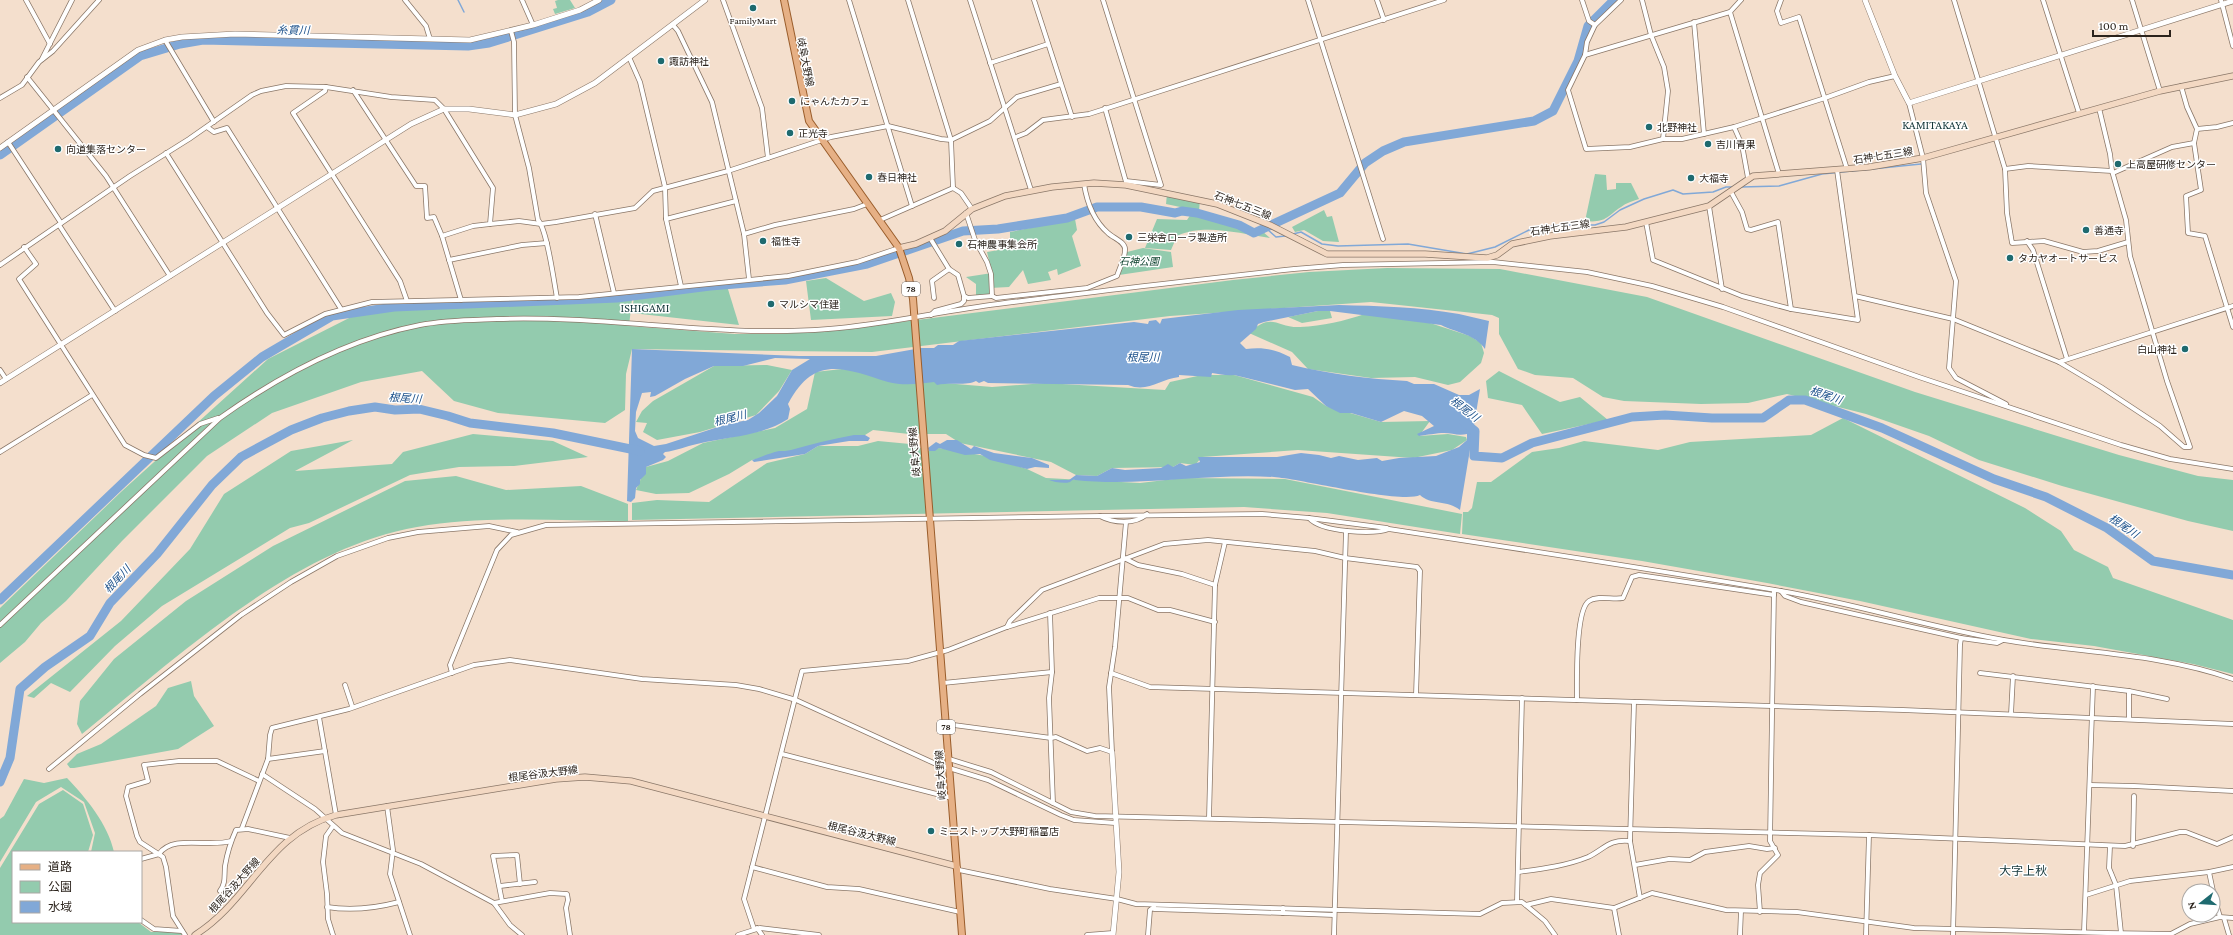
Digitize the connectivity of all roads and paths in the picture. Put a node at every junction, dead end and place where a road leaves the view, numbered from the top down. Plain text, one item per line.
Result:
1 (26, 0) edge
2 (72, 0) edge
3 (99, 0) edge
4 (405, 0) edge
5 (522, 0) edge
6 (599, 0) edge
7 (705, 0) edge
8 (723, 0) edge
9 (784, 0) edge
10 (849, 0) edge
11 (908, 0) edge
12 (970, 0) edge
13 (1034, 0) edge
14 (1103, 0) edge
15 (1308, 0) edge
16 (1378, 0) edge
17 (1444, 0) edge
18 (1582, 0) edge
19 (1621, 0) edge
20 (1642, 0) edge
21 (1741, 0) edge
22 (1781, 0) edge
23 (1865, 0) edge
24 (1954, 0) edge
25 (2043, 0) edge
26 (2132, 0) edge
27 (2233, 1) edge
28 (592, 2) edge
29 (2222, 2) edge
30 (1730, 12) junction
31 (1384, 20) junction
32 (1694, 22) junction
33 (533, 24) junction
34 (673, 25) junction
35 (1594, 25) junction
36 (2141, 30) junction
37 (512, 32) junction
38 (1651, 35) junction
39 (430, 39) junction
40 (1320, 40) junction
41 (166, 42) junction
42 (50, 44) junction
43 (1048, 44) junction
44 (2233, 46) edge
45 (1585, 55) junction
46 (2060, 55) junction
47 (629, 57) junction
48 (39, 62) junction
49 (990, 63) junction
50 (1895, 76) junction
51 (2233, 76) edge
52 (27, 77) junction
53 (1979, 81) junction
54 (1061, 84) junction
55 (2181, 86) junction
56 (326, 87) junction
57 (353, 90) junction
58 (2160, 91) junction
59 (0, 98) edge
60 (1825, 98) junction
61 (1134, 99) junction
62 (1908, 103) junction
63 (1004, 108) junction
64 (1105, 108) junction
65 (2099, 108) junction
66 (444, 109) junction
67 (54, 112) junction
68 (2079, 113) junction
69 (515, 115) junction
70 (1072, 117) junction
71 (1762, 118) junction
72 (214, 122) junction
73 (2233, 123) edge
74 (888, 126) junction
75 (208, 127) junction
76 (1734, 127) junction
77 (2197, 129) junction
78 (1704, 134) junction
79 (1016, 137) junction
80 (1996, 137) junction
81 (386, 138) junction
82 (1664, 139) junction
83 (951, 140) junction
84 (821, 141) junction
85 (2194, 143) junction
86 (9, 144) junction
87 (0, 148) edge
88 (166, 153) junction
89 (768, 158) junction
90 (1923, 158) junction
91 (1847, 169) junction
92 (2005, 169) junction
93 (728, 170) junction
94 (1837, 170) junction
95 (2113, 172) junction
96 (332, 173) junction
97 (1779, 174) junction
98 (1748, 178) junction
99 (1126, 183) junction
100 (1084, 184) junction
101 (113, 187) junction
102 (665, 187) junction
103 (953, 188) junction
104 (1032, 190) junction
105 (1731, 192) junction
106 (736, 201) junction
107 (867, 204) junction
108 (912, 206) junction
109 (1709, 206) junction
110 (278, 208) junction
111 (972, 209) junction
112 (966, 213) junction
113 (595, 214) junction
114 (666, 219) junction
115 (880, 220) junction
116 (1646, 222) junction
117 (60, 224) junction
118 (490, 224) junction
119 (541, 224) junction
120 (744, 234) junction
121 (442, 236) junction
122 (930, 239) junction
123 (1383, 239) dead end
124 (2027, 241) junction
125 (224, 242) junction
126 (2128, 242) junction
127 (546, 243) junction
128 (24, 247) junction
129 (900, 252) junction
130 (449, 260) junction
131 (0, 265) edge
132 (949, 269) junction
133 (170, 276) junction
134 (749, 279) junction
135 (681, 286) junction
136 (1722, 289) junction
137 (614, 293) junction
138 (964, 296) junction
139 (992, 296) junction
140 (1855, 296) junction
141 (557, 298) junction
142 (934, 298) dead end
143 (461, 300) junction
144 (407, 302) junction
145 (2233, 306) edge
146 (2227, 308) junction
147 (342, 309) junction
148 (1791, 309) junction
149 (115, 311) junction
150 (931, 315) junction
151 (914, 320) junction
152 (1953, 320) junction
153 (2233, 327) edge
154 (2152, 330) junction
155 (61, 346) junction
156 (2067, 359) junction
157 (2059, 362) junction
158 (0, 370) edge
159 (6, 379) junction
160 (0, 383) edge
161 (92, 395) junction
162 (2015, 409) junction
163 (220, 418) junction
164 (0, 452) edge
165 (2233, 469) edge
166 (1147, 514) junction
167 (1100, 516) junction
168 (1309, 518) junction
169 (930, 520) junction
170 (1126, 522) junction
171 (1389, 529) junction
172 (1346, 531) junction
173 (517, 532) junction
174 (1225, 542) junction
175 (1124, 558) junction
176 (1345, 558) junction
177 (1216, 585) junction
178 (1781, 591) junction
179 (1774, 592) junction
180 (1119, 598) junction
181 (1050, 613) junction
182 (1215, 622) junction
183 (0, 625) edge
184 (1007, 627) junction
185 (1961, 638) junction
186 (2004, 640) junction
187 (941, 653) junction
188 (1052, 672) junction
189 (452, 673) junction
190 (1980, 673) dead end
191 (1111, 674) junction
192 (2013, 676) junction
193 (2233, 679) edge
194 (943, 684) junction
195 (345, 685) dead end
196 (2093, 686) junction
197 (1213, 689) junction
198 (2129, 691) junction
199 (1341, 693) junction
200 (1416, 696) junction
201 (1522, 698) junction
202 (2167, 699) dead end
203 (796, 700) junction
204 (1577, 700) junction
205 (1634, 702) junction
206 (352, 706) junction
207 (1773, 706) junction
208 (1959, 712) junction
209 (2011, 714) junction
210 (319, 717) junction
211 (2092, 718) junction
212 (2129, 720) junction
213 (946, 724) junction
214 (2233, 724) edge
215 (1051, 738) junction
216 (325, 751) junction
217 (1112, 752) junction
218 (782, 754) junction
219 (949, 759) junction
220 (268, 760) junction
221 (49, 769) dead end
222 (950, 769) junction
223 (262, 774) junction
224 (258, 782) junction
225 (2090, 785) junction
226 (2233, 791) edge
227 (2134, 796) dead end
228 (952, 798) junction
229 (1053, 803) junction
230 (387, 806) junction
231 (336, 814) junction
232 (1115, 815) junction
233 (766, 817) junction
234 (325, 818) junction
235 (1209, 818) junction
236 (1337, 822) junction
237 (1116, 823) junction
238 (333, 826) junction
239 (1519, 827) junction
240 (242, 828) junction
241 (1630, 830) junction
242 (1770, 833) junction
243 (1869, 835) junction
244 (2233, 837) edge
245 (290, 838) junction
246 (1955, 838) junction
247 (231, 841) junction
248 (1630, 841) junction
249 (2088, 844) junction
250 (2110, 846) junction
251 (2133, 846) junction
252 (1775, 848) junction
253 (391, 853) junction
254 (159, 854) junction
255 (142, 859) edge
256 (1635, 865) junction
257 (956, 866) junction
258 (752, 867) junction
259 (2233, 867) edge
260 (1518, 872) junction
261 (2209, 872) junction
262 (535, 882) dead end
263 (2211, 883) edge
264 (520, 884) junction
265 (2116, 885) junction
266 (500, 886) junction
267 (220, 891) dead end
268 (2086, 895) junction
269 (1640, 898) junction
270 (1117, 899) junction
271 (502, 901) junction
272 (399, 902) junction
273 (1517, 902) junction
274 (494, 903) junction
275 (1526, 905) junction
276 (328, 907) junction
277 (1154, 907) junction
278 (1283, 908) junction
279 (1614, 908) junction
280 (1335, 909) junction
281 (1741, 911) junction
282 (960, 912) junction
283 (1760, 912) junction
284 (1282, 913) junction
285 (1334, 915) junction
286 (2221, 915) edge
287 (2222, 918) junction
288 (2233, 918) edge
289 (142, 921) edge
290 (1866, 921) junction
291 (1954, 928) junction
292 (756, 929) junction
293 (2084, 932) junction
294 (184, 933) edge
295 (2121, 933) junction
296 (1113, 934) edge
297 (2107, 934) edge
298 (2172, 934) edge
299 (195, 935) edge
300 (333, 935) edge
301 (410, 935) edge
302 (522, 935) edge
303 (570, 935) edge
304 (738, 935) edge
305 (762, 935) edge
306 (820, 935) edge
307 (962, 935) edge
308 (1087, 935) edge
309 (1148, 935) edge
310 (1334, 935) edge
311 (1556, 935) edge
312 (1619, 935) edge
313 (1740, 935) edge
314 (1866, 935) edge
315 (1953, 935) edge
316 (2228, 935) edge

1 - 42 street
2 - 42 street
3 - 48 street
4 - 39 street
5 - 33 street
6 - 28 street
7 - 34 street
8 - 89 street
9 - 84 main road, 岐阜大野線 / 78
10 - 74 street
11 - 83 street
12 - 49 street
13 - 43 street
14 - 61 street
15 - 40 street
16 - 31 street
17 - 31 street
18 - 35 street
19 - 35 street
20 - 38 street
21 - 30 street
22 - 60 street
23 - 50 street
24 - 53 street
25 - 46 street
26 - 36 street
27 - 29 street
28 - 33 street
29 - 36 street
29 - 44 street
30 - 32 street
30 - 71 street
31 - 40 street
32 - 38 street
32 - 78 street
33 - 37 street
34 - 47 street
34 - 93 street
35 - 45 street
36 - 46 street
36 - 58 street
37 - 39 street
37 - 69 street
38 - 45 street
38 - 82 street
39 - 41 street
40 - 61 street
40 - 123 street
41 - 67 street
41 - 72 street
42 - 48 street
43 - 49 street
43 - 54 street
45 - 82 street
46 - 53 street
46 - 68 street
47 - 69 street
47 - 102 street
48 - 52 street
49 - 63 street
50 - 60 street
50 - 62 street
51 - 55 main road, 石神七五三線
52 - 59 street
52 - 67 street
53 - 62 street
53 - 80 street
54 - 63 street
54 - 70 street
55 - 58 main road, 石神七五三線
55 - 77 street
56 - 57 street
56 - 72 street
56 - 96 street
57 - 66 street
57 - 81 street
58 - 65 main road, 石神七五三線
60 - 71 street
60 - 91 street
61 - 64 street
61 - 99 street
62 - 90 street
63 - 79 street
63 - 83 street
64 - 70 street
64 - 99 street
65 - 68 main road, 石神七五三線
65 - 95 street
66 - 69 street
66 - 81 street
66 - 118 street
67 - 86 street
67 - 101 street
68 - 80 main road, 石神七五三線
69 - 119 street
70 - 79 street
71 - 76 street
71 - 97 street
72 - 75 street
73 - 77 street
74 - 83 street
74 - 84 street
74 - 108 street
75 - 88 street
75 - 110 street
76 - 78 street
76 - 98 street
77 - 85 street
78 - 82 street
79 - 104 street
80 - 90 main road, 石神七五三線
80 - 92 street
81 - 96 street
81 - 121 street
83 - 103 street
84 - 89 street
84 - 107 main road, 岐阜大野線 / 78
85 - 95 street
85 - 146 street
86 - 87 street
86 - 117 street
88 - 101 street
88 - 125 street
89 - 93 street
90 - 91 main road, 石神七五三線
90 - 152 street
91 - 94 main road, 石神七五三線
92 - 95 street
92 - 124 street
93 - 102 street
93 - 106 street
94 - 97 main road, 石神七五三線
94 - 140 street
95 - 126 street
96 - 110 street
96 - 144 street
97 - 98 main road, 石神七五三線
98 - 105 main road, 石神七五三線
99 - 100 main road, 石神七五三線
99 - 116 main road, 石神七五三線
100 - 104 main road, 石神七五三線
100 - 139 street
101 - 117 street
101 - 133 street
102 - 113 street
102 - 114 street
103 - 108 street
103 - 111 street
104 - 111 main road, 石神七五三線
105 - 109 main road, 石神七五三線
105 - 148 street
106 - 114 street
106 - 120 street
107 - 115 main road, 岐阜大野線 / 78
107 - 120 street
108 - 115 street
109 - 116 main road, 石神七五三線
109 - 136 street
110 - 125 street
110 - 147 street
111 - 112 main road, 石神七五三線
112 - 122 main road, 石神七五三線
112 - 139 street
113 - 119 street
113 - 137 street
114 - 135 street
115 - 129 main road, 岐阜大野線 / 78
116 - 136 street
117 - 128 street
117 - 149 street
118 - 119 street
118 - 121 street
119 - 127 street
120 - 134 street
121 - 130 street
122 - 129 main road, 石神七五三線
122 - 132 street
124 - 126 street
124 - 156 street
125 - 133 street
125 - 147 street
126 - 154 street
127 - 130 street
127 - 141 street
128 - 131 street
128 - 155 street
129 - 134 street
129 - 151 main road, 岐阜大野線 / 78
130 - 143 street
132 - 138 street
132 - 142 street
133 - 149 street
134 - 135 street
135 - 137 street
136 - 148 street
137 - 141 street
138 - 139 street
138 - 150 street
140 - 148 street
140 - 152 street
141 - 143 street
143 - 144 street
144 - 147 street
145 - 146 street
146 - 153 street
146 - 154 street
149 - 155 street
150 - 151 street
150 - 162 street
151 - 163 street
151 - 169 main road, 岐阜大野線 / 78
152 - 157 street
152 - 162 street
154 - 156 street
154 - 157 street
155 - 159 street
155 - 161 street
156 - 157 street
158 - 159 street
159 - 160 street
161 - 163 street
161 - 164 street
162 - 165 street
163 - 183 street
166 - 167 street
166 - 168 street
166 - 170 street
167 - 169 street
167 - 170 street
168 - 171 street
168 - 172 street
169 - 173 street
169 - 187 main road, 岐阜大野線 / 78
170 - 175 street
171 - 172 street
171 - 179 street
172 - 176 street
173 - 189 street
173 - 221 street
174 - 175 street
174 - 176 street
174 - 177 street
175 - 177 street
175 - 180 street
175 - 184 street
176 - 199 street
176 - 200 street
177 - 182 street
178 - 179 street
178 - 185 street
178 - 186 street
179 - 204 street
179 - 207 street
180 - 181 street
180 - 182 street
180 - 191 street
181 - 184 street
181 - 188 street
182 - 197 street
184 - 187 street
185 - 186 street
185 - 208 street
186 - 193 street
187 - 194 main road, 岐阜大野線 / 78
187 - 203 street
188 - 194 street
188 - 215 street
189 - 203 street
189 - 206 street
190 - 192 street
191 - 197 street
191 - 217 street
192 - 196 street
192 - 209 street
194 - 213 main road, 岐阜大野線 / 78
195 - 206 street
196 - 198 street
196 - 211 street
197 - 199 street
197 - 235 street
198 - 202 street
198 - 212 street
199 - 200 street
199 - 236 street
200 - 201 street
201 - 204 street
201 - 239 street
203 - 218 street
203 - 222 street
204 - 205 street
205 - 207 street
205 - 241 street
206 - 210 street
207 - 208 street
207 - 242 street
208 - 209 street
208 - 246 street
209 - 211 street
210 - 216 street
210 - 220 street
211 - 212 street
211 - 225 street
212 - 214 street
213 - 215 street
213 - 219 main road, 岐阜大野線 / 78
215 - 217 street
215 - 229 street
216 - 220 street
216 - 231 street
217 - 232 street
218 - 228 street
218 - 233 street
219 - 222 main road, 岐阜大野線 / 78
219 - 229 street
220 - 223 street
222 - 228 main road, 岐阜大野線 / 78
222 - 237 street
223 - 224 street
223 - 234 street
224 - 240 street
224 - 254 street
225 - 226 street
225 - 249 street
227 - 251 street
228 - 257 main road, 岐阜大野線 / 78
229 - 232 street
230 - 231 main road, 根尾谷汲大野線
230 - 233 main road, 根尾谷汲大野線
230 - 253 street
231 - 234 main road, 根尾谷汲大野線
232 - 235 street
232 - 237 street
233 - 257 main road, 根尾谷汲大野線
233 - 258 street
234 - 238 street
234 - 245 main road, 根尾谷汲大野線
235 - 236 street
236 - 239 street
236 - 280 street
237 - 270 street
238 - 253 street
238 - 276 street
239 - 241 street
239 - 260 street
240 - 245 street
240 - 247 street
241 - 242 street
241 - 248 street
242 - 243 street
242 - 252 street
243 - 246 street
243 - 290 street
244 - 251 street
245 - 299 main road, 根尾谷汲大野線
246 - 249 street
246 - 291 street
247 - 254 street
247 - 267 street
248 - 256 street
248 - 260 street
249 - 250 street
249 - 268 street
250 - 251 street
250 - 265 street
252 - 256 street
252 - 283 street
253 - 272 street
253 - 274 street
254 - 255 street
254 - 294 street
256 - 269 street
257 - 270 street
257 - 282 main road, 岐阜大野線 / 78
258 - 282 street
258 - 292 street
259 - 261 street
260 - 273 street
261 - 263 street
261 - 265 street
262 - 264 street
264 - 266 street
264 - 266 street
265 - 268 street
265 - 295 street
266 - 271 street
268 - 293 street
269 - 279 street
269 - 281 street
270 - 277 street
270 - 296 street
271 - 274 street
271 - 303 street
272 - 276 street
272 - 301 street
273 - 275 street
273 - 280 street
274 - 302 street
275 - 279 street
275 - 311 street
276 - 300 street
277 - 278 street
277 - 284 street
277 - 309 street
278 - 280 street
278 - 284 street
279 - 312 street
280 - 285 street
281 - 283 street
281 - 313 street
282 - 307 main road, 岐阜大野線 / 78
283 - 290 street
284 - 285 street
285 - 310 street
286 - 287 street
287 - 288 street
287 - 298 street
287 - 316 street
289 - 294 street
290 - 291 street
290 - 314 street
291 - 293 street
291 - 315 street
292 - 304 street
292 - 305 street
292 - 306 street
293 - 297 street
295 - 297 street
295 - 298 street
296 - 308 street

